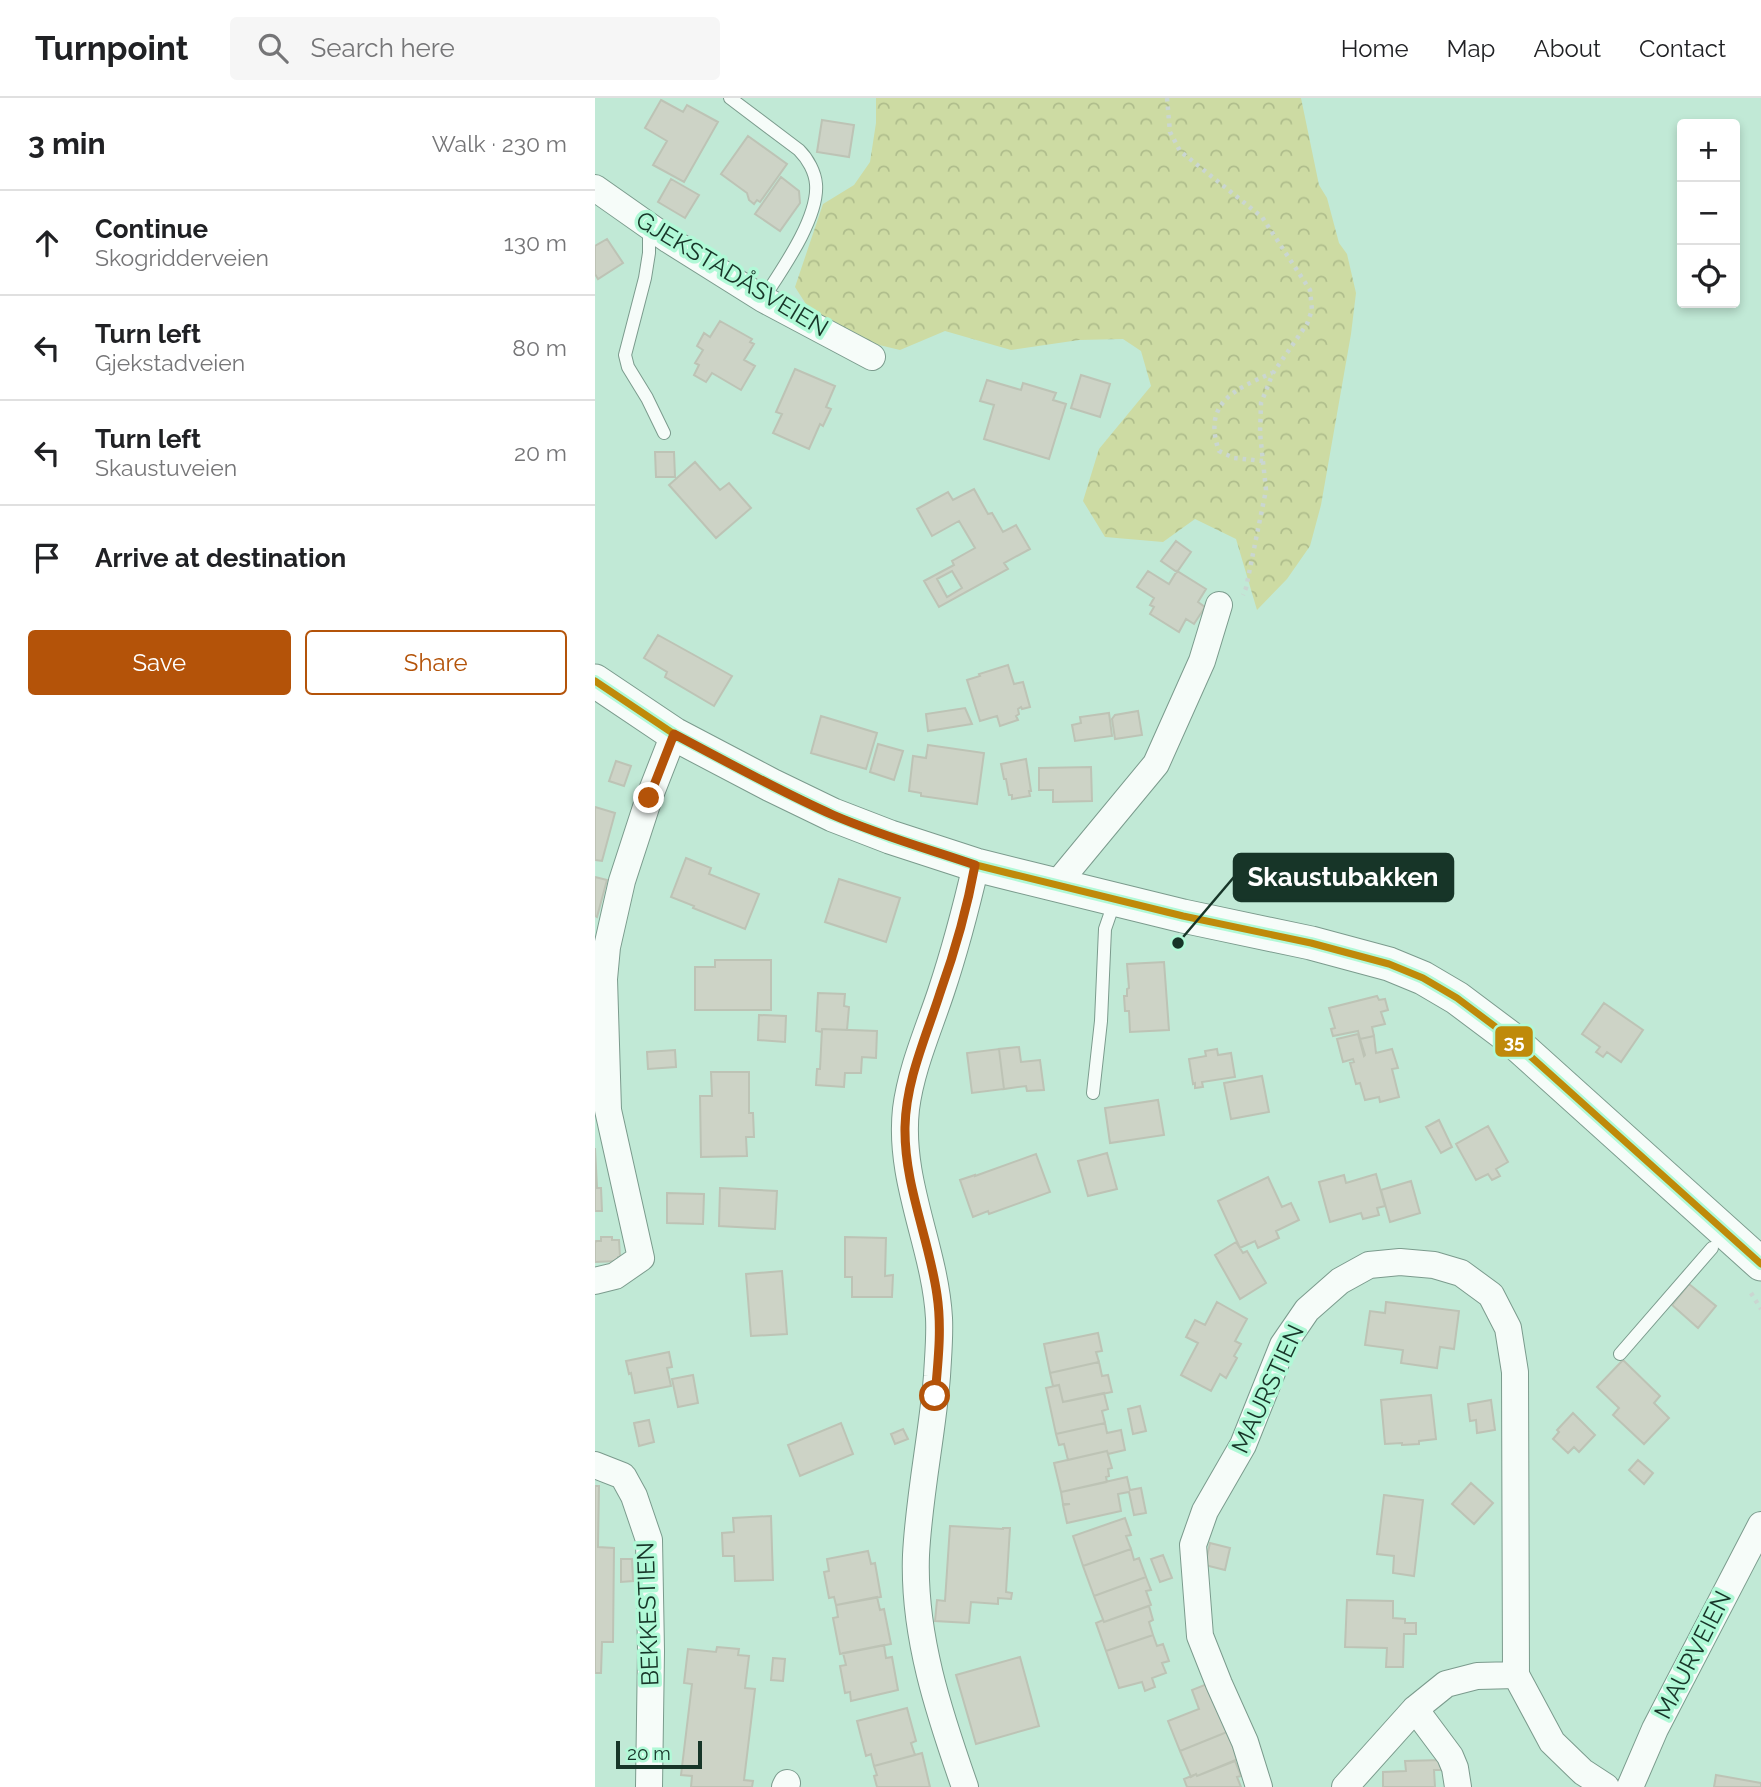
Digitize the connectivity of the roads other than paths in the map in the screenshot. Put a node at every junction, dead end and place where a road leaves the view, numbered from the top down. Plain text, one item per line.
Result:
1 (730, 98) edge
2 (595, 188) edge
3 (649, 226) junction
4 (764, 299) junction
5 (872, 357) dead end
6 (664, 433) dead end
7 (1230, 601) road end
8 (595, 681) edge
9 (674, 734) junction
10 (975, 865) junction
11 (1056, 885) junction
12 (1115, 900) junction
13 (601, 947) edge
14 (1093, 1093) dead end
15 (1711, 1248) dead end
16 (1755, 1276) edge
17 (595, 1281) edge
18 (1620, 1354) dead end
19 (595, 1465) edge
20 (1757, 1538) edge
21 (1516, 1675) junction
22 (1415, 1709) junction
23 (649, 1787) edge
24 (965, 1787) edge
25 (1259, 1787) edge
26 (1345, 1787) edge
27 (1458, 1787) edge
28 (1606, 1787) edge
29 (1630, 1787) edge

1 - 4 lane
2 - 3 street, GJEKSTADÅSVEIEN
3 - 4 street, GJEKSTADÅSVEIEN
3 - 6 lane
4 - 5 street, GJEKSTADÅSVEIEN
7 - 11 street
8 - 9 street
9 - 10 street
9 - 13 street
10 - 11 street
10 - 24 street
11 - 12 street
12 - 14 lane
12 - 16 street
13 - 17 street
15 - 18 lane
19 - 23 street, BEKKESTIEN
20 - 29 street, MAURVEIEN
21 - 22 street
21 - 25 street, MAURSTIEN
21 - 28 street, MAURSTIEN
22 - 26 street
22 - 27 street

